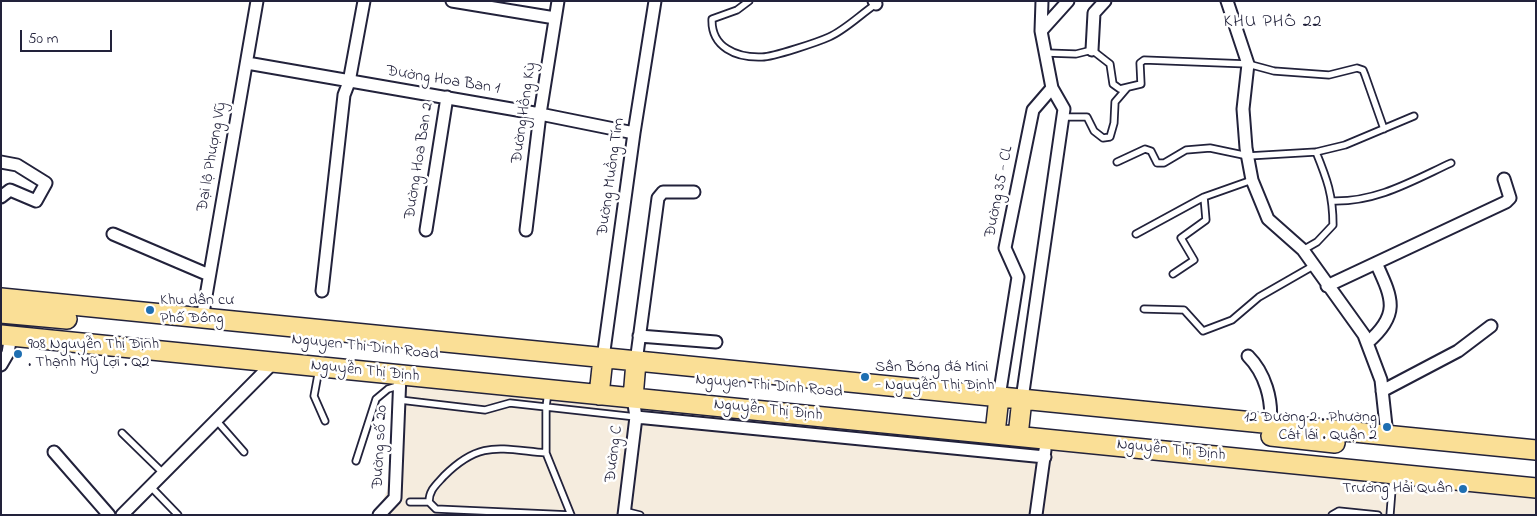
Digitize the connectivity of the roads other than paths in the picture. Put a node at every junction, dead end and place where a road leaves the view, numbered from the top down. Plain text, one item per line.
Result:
1 (257, 1) edge
2 (364, 1) edge
3 (452, 1) edge
4 (558, 1) edge
5 (655, 1) edge
6 (749, 1) edge
7 (1042, 1) edge
8 (1068, 1) edge
9 (1105, 1) edge
10 (877, 2) edge
11 (1228, 2) edge
12 (555, 18) junction
13 (1041, 31) junction
14 (1092, 50) junction
15 (1047, 52) junction
16 (246, 63) junction
17 (1248, 64) junction
18 (349, 82) junction
19 (1052, 88) junction
20 (1128, 88) junction
21 (447, 97) junction
22 (540, 114) junction
23 (1414, 116) dead end
24 (1064, 117) junction
25 (1384, 129) junction
26 (634, 133) junction
27 (1316, 152) junction
28 (1248, 156) junction
29 (1, 162) edge
30 (1117, 162) dead end
31 (1451, 163) dead end
32 (1252, 180) junction
33 (1504, 180) dead end
34 (694, 192) dead end
35 (1, 197) edge
36 (1204, 197) junction
37 (1333, 201) junction
38 (426, 230) dead end
39 (526, 230) dead end
40 (113, 234) dead end
41 (1136, 234) dead end
42 (1303, 250) junction
43 (1376, 263) junction
44 (1313, 266) junction
45 (1173, 274) dead end
46 (209, 276) junction
47 (1327, 286) junction
48 (322, 291) dead end
49 (1, 298) edge
50 (1144, 309) dead end
51 (1, 312) edge
52 (202, 319) junction
53 (1491, 326) dead end
54 (10, 335) edge
55 (639, 336) junction
56 (716, 342) dead end
57 (1367, 343) junction
58 (1248, 356) dead end
59 (276, 358) junction
60 (1, 365) edge
61 (319, 367) junction
62 (401, 376) junction
63 (601, 378) junction
64 (634, 381) junction
65 (1382, 391) junction
66 (548, 393) junction
67 (400, 400) junction
68 (997, 415) junction
69 (636, 417) junction
70 (1020, 418) junction
71 (216, 420) junction
72 (325, 421) dead end
73 (1270, 424) junction
74 (893, 432) junction
75 (122, 433) dead end
76 (1046, 438) junction
77 (1386, 441) junction
78 (1536, 450) edge
79 (54, 452) dead end
80 (244, 452) dead end
81 (546, 453) junction
82 (1045, 457) junction
83 (356, 461) dead end
84 (1536, 462) edge
85 (162, 473) junction
86 (1393, 475) junction
87 (1536, 478) edge
88 (150, 486) junction
89 (1536, 488) edge
90 (410, 502) dead end
91 (429, 502) junction
92 (624, 513) edge
93 (109, 515) edge
94 (122, 515) edge
95 (178, 515) edge
96 (380, 515) edge
97 (571, 515) edge
98 (640, 515) edge
99 (1036, 515) edge
100 (1332, 515) edge
101 (1378, 515) edge
102 (1390, 515) edge

1 - 16 street, Đại lộ Phượng Vỹ
2 - 18 street
3 - 12 street
4 - 12 street, Đường Hồng Kỳ
5 - 26 street, Đường Muồng Tím
6 - 10 lane
7 - 13 street
8 - 13 street
9 - 14 street
11 - 17 street
12 - 22 street, Đường Hồng Kỳ
13 - 15 street
14 - 15 lane
14 - 20 lane
15 - 19 street
16 - 18 street, Đường Hoa Ban 1
16 - 46 street, Đại lộ Phượng Vỹ
17 - 20 lane
17 - 25 lane
17 - 28 street
18 - 21 street, Đường Hoa Ban 1
18 - 48 street
19 - 24 street
19 - 68 street, Đường 35 - CL
20 - 24 lane
21 - 22 street, Đường Hoa Ban 1
21 - 38 street, Đường Hoa Ban 2
22 - 26 street, Đường Hoa Ban 1
22 - 39 street, Đường Hồng Kỳ
23 - 25 lane
24 - 70 street
25 - 27 lane
26 - 63 street, Đường Muồng Tím
27 - 28 lane
27 - 37 lane
28 - 30 lane
28 - 32 street
29 - 35 street
31 - 37 lane
32 - 36 lane
32 - 42 street
33 - 43 street
34 - 55 street, Đường C
36 - 41 lane
36 - 45 lane
37 - 42 lane
40 - 46 street
42 - 44 street
43 - 47 street
43 - 57 street
44 - 47 street
44 - 50 lane
46 - 52 street, Đại lộ Phượng Vỹ
47 - 57 street
49 - 52 main road, Nguyễn Thị Định
51 - 63 main road, Nguyen Thi Dinh Road
52 - 63 main road, Nguyễn Thị Định
53 - 65 street
54 - 59 main road, Nguyễn Thị Định
54 - 60 street
55 - 56 street
55 - 64 street, Đường C
57 - 65 street
58 - 73 street
59 - 61 main road, Nguyễn Thị Định
59 - 62 main road, Nguyen Thi Dinh Road
59 - 71 street
61 - 62 main road, Nguyễn Thị Định
61 - 72 lane
62 - 66 main road, Nguyễn Thị Định
62 - 67 street, Đường số 20
62 - 83 lane
63 - 64 main road, Nguyễn Thị Định
63 - 64 main road, Nguyễn Thị Định
63 - 66 main road, Nguyễn Thị Định
64 - 68 main road, Nguyen Thi Dinh Road
64 - 68 main road, Nguyễn Thị Định
64 - 69 street, Đường C
64 - 74 main road, Nguyễn Thị Định
65 - 77 street
66 - 67 lane
66 - 69 lane
66 - 81 lane
67 - 96 street, Đường số 20
68 - 70 main road, Nguyễn Thị Định
68 - 70 main road, Nguyễn Thị Định
68 - 74 main road, Nguyễn Thị Định
69 - 74 street
69 - 92 street, Đường C
70 - 73 main road, Nguyễn Thị Định
70 - 76 main road, Nguyễn Thị Định
70 - 77 main road
70 - 87 main road
71 - 80 lane
71 - 85 street
73 - 77 main road, Nguyễn Thị Định
74 - 82 street
75 - 85 lane
76 - 82 street
76 - 86 main road, Nguyễn Thị Định
77 - 78 main road, Nguyễn Thị Định
77 - 84 main road
79 - 93 street
81 - 91 lane
81 - 97 lane
82 - 99 street
85 - 88 street
86 - 89 main road, Nguyễn Thị Định
86 - 102 lane
88 - 94 street
88 - 95 lane
90 - 91 lane
91 - 97 lane
92 - 98 lane
100 - 101 lane

